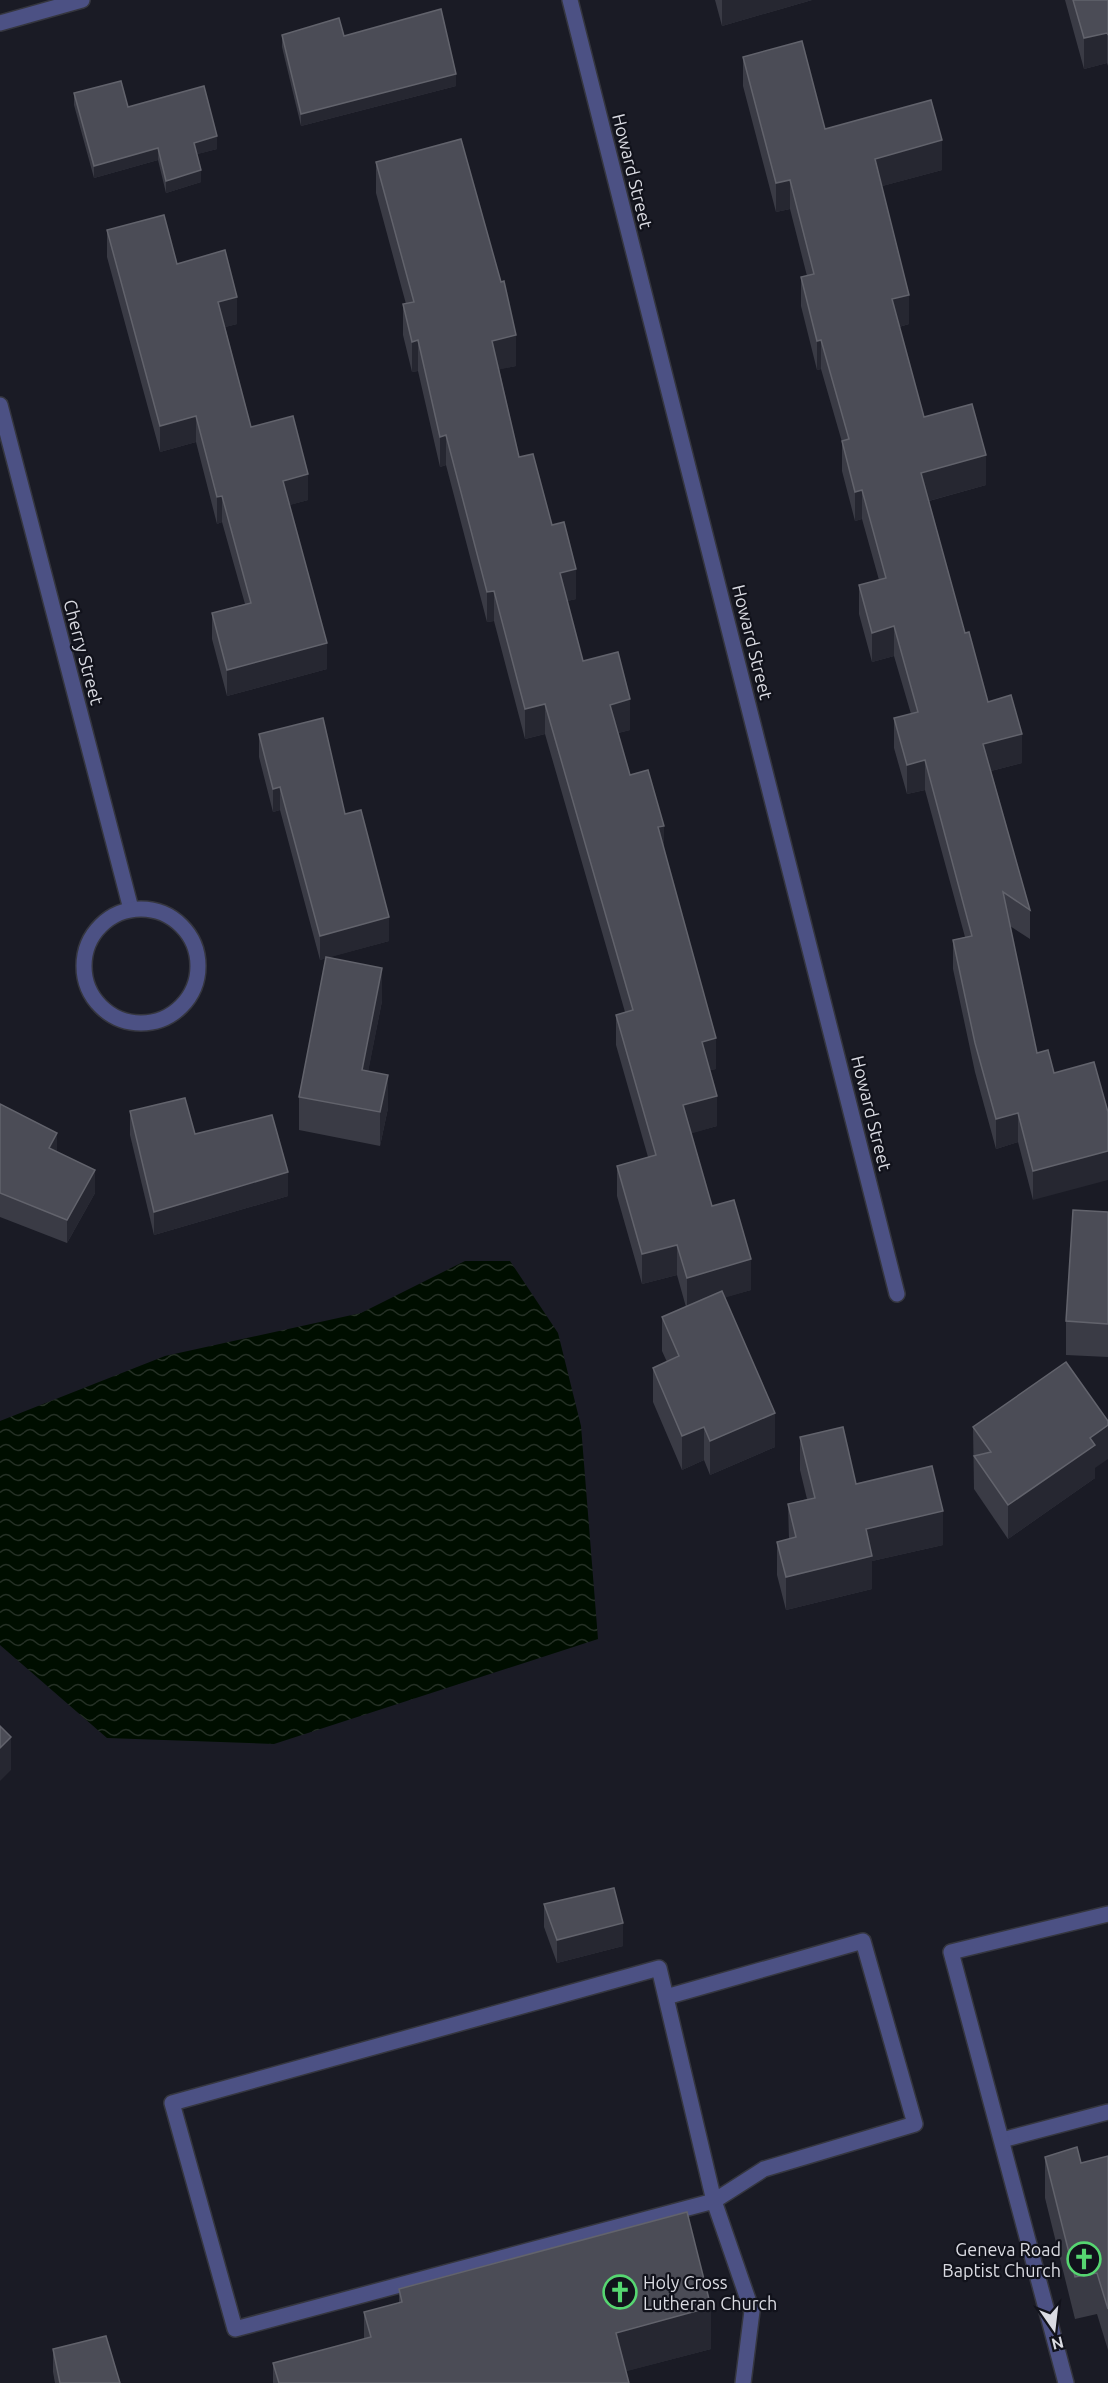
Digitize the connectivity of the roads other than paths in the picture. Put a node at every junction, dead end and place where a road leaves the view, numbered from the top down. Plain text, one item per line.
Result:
1 (82, 0) edge
2 (570, 0) edge
3 (0, 23) edge
4 (0, 405) edge
5 (131, 909) junction
6 (897, 1294) dead end
7 (1108, 1914) edge
8 (666, 1997) junction
9 (1108, 2112) edge
10 (1002, 2140) junction
11 (714, 2201) junction
12 (743, 2383) edge
13 (1066, 2383) edge

1 - 3 street
2 - 6 street, Howard Street
4 - 5 street, Cherry Street
5 - 5 street
7 - 10 street
8 - 11 street
8 - 11 street
8 - 11 street
9 - 10 street
10 - 13 street
11 - 12 street

